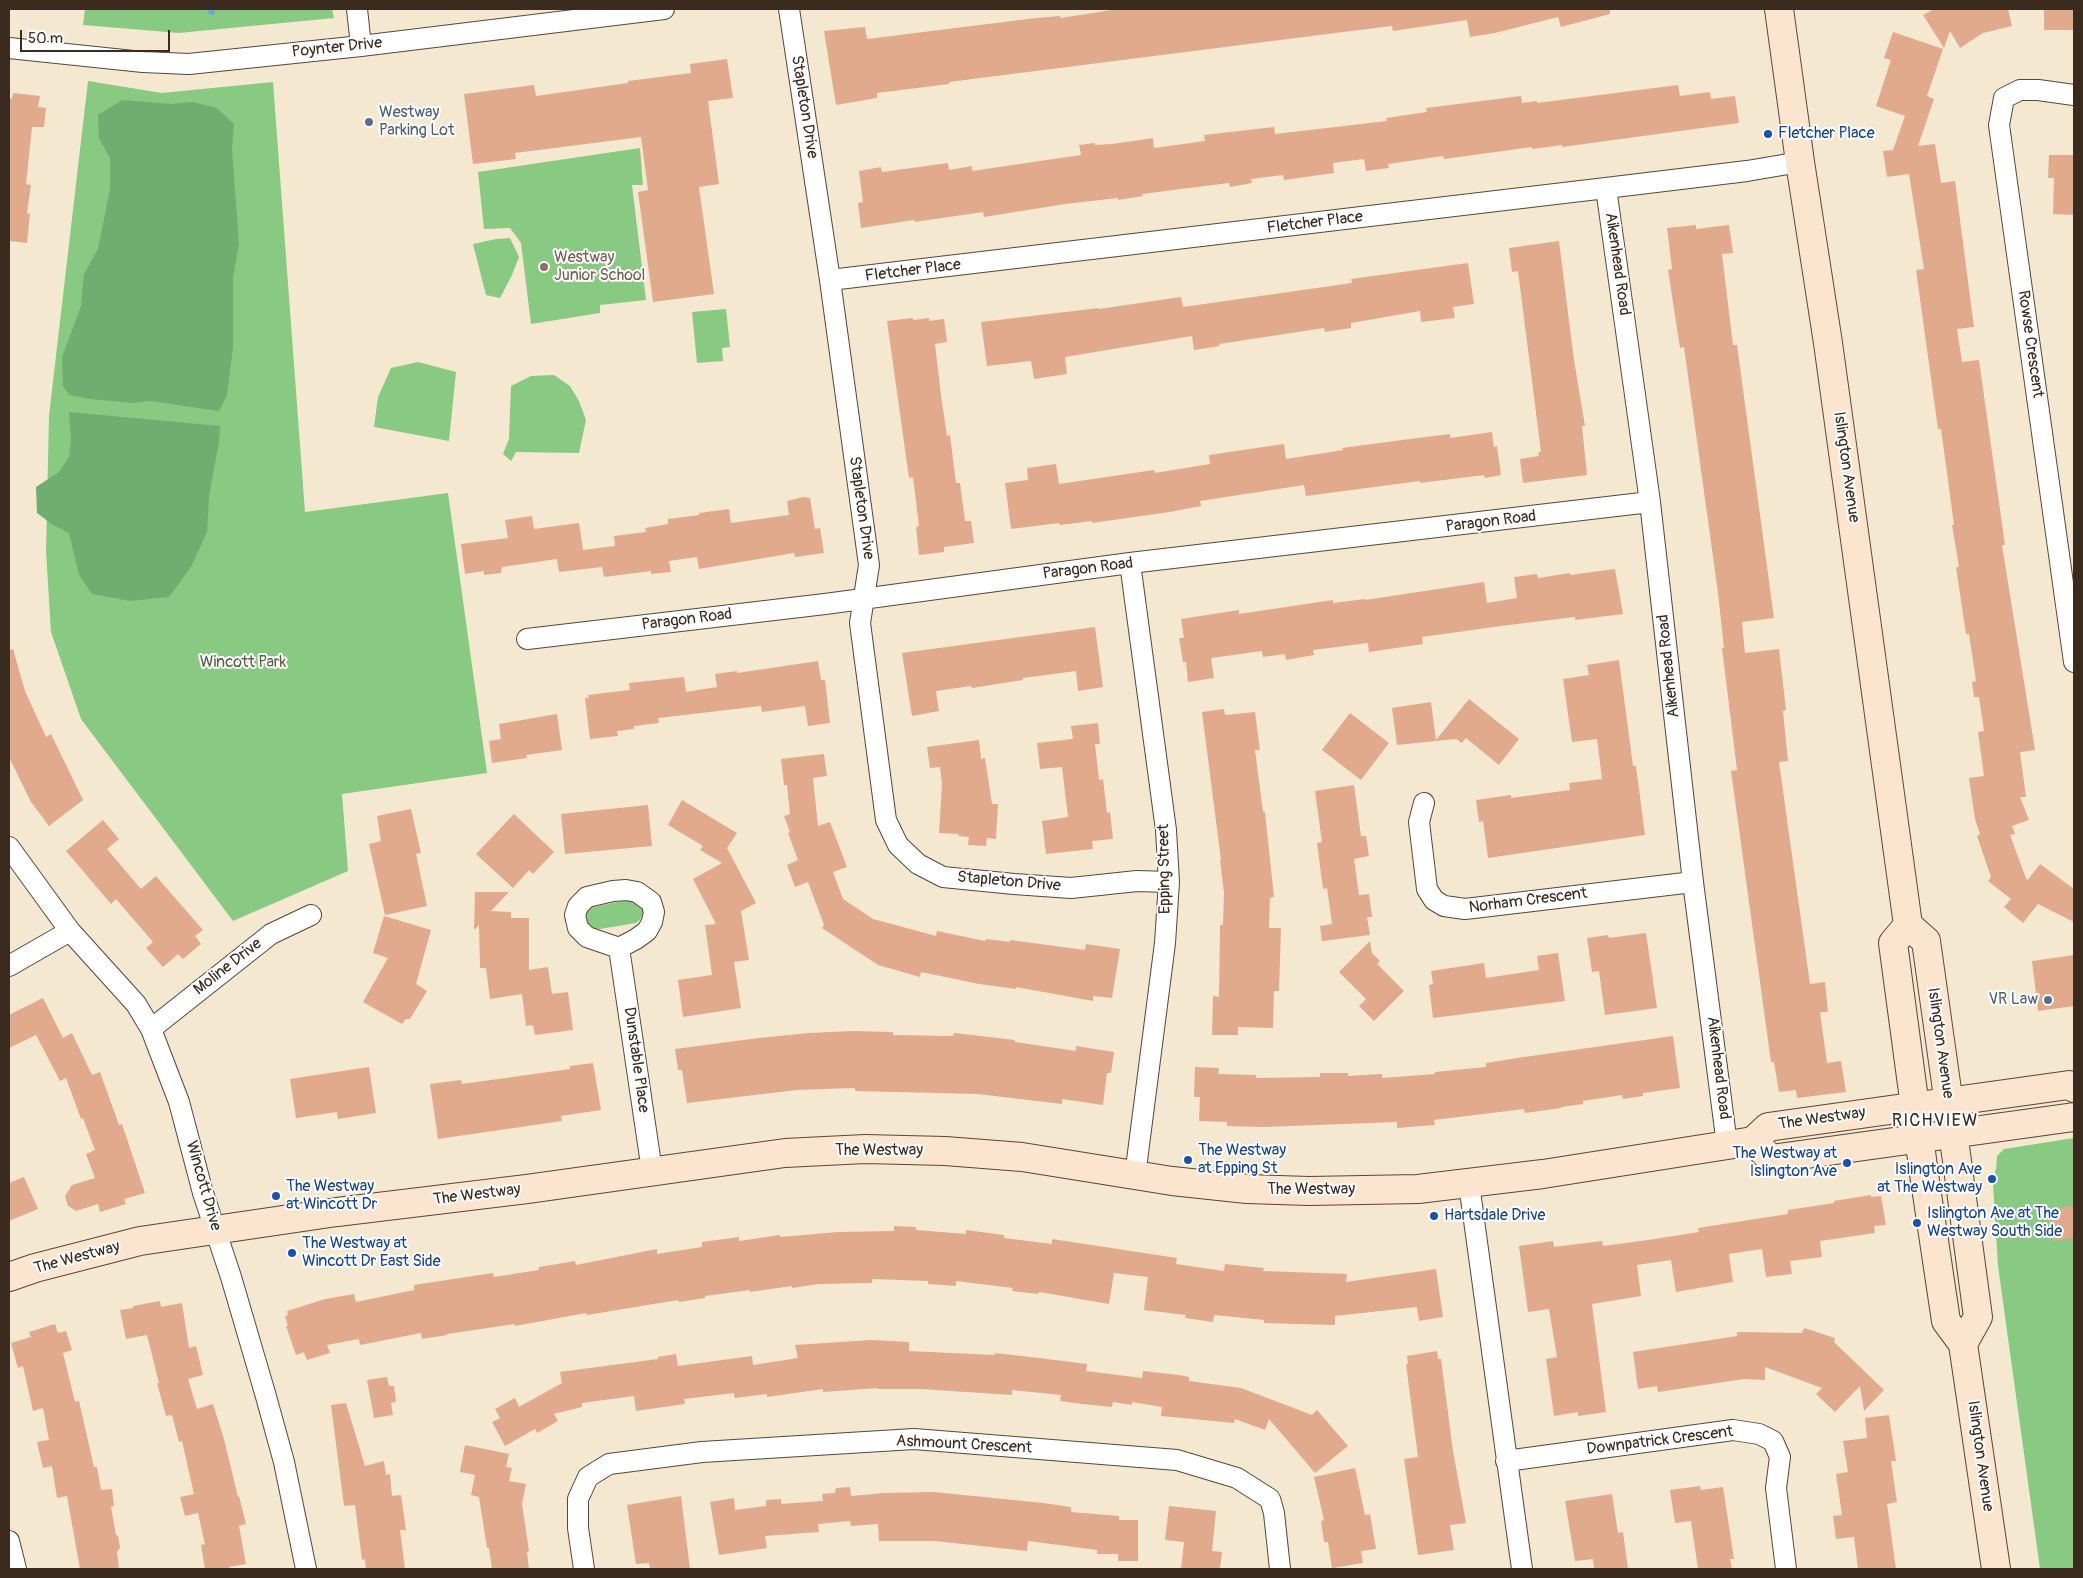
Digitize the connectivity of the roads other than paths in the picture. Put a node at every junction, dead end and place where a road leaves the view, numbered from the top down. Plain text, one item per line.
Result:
1 (357, 9) edge
2 (664, 9) edge
3 (789, 9) edge
4 (1779, 9) edge
5 (362, 46) junction
6 (9, 48) edge
7 (2074, 95) edge
8 (1800, 162) junction
9 (1606, 188) junction
10 (830, 280) junction
11 (1650, 502) junction
12 (1130, 563) junction
13 (864, 598) junction
14 (527, 639) dead end
15 (2074, 662) edge
16 (1424, 803) dead end
17 (9, 847) edge
18 (1168, 882) junction
19 (1693, 882) junction
20 (311, 915) dead end
21 (1908, 925) junction
22 (70, 932) junction
23 (619, 948) dead end
24 (9, 966) edge
25 (151, 1028) junction
26 (2074, 1088) edge
27 (1949, 1101) junction
28 (1915, 1106) junction
29 (2074, 1117) edge
30 (1953, 1134) junction
31 (1919, 1139) junction
32 (1740, 1143) junction
33 (652, 1171) junction
34 (1135, 1176) junction
35 (1469, 1184) junction
36 (215, 1230) junction
37 (9, 1277) edge
38 (1963, 1344) junction
39 (1506, 1461) junction
40 (9, 1540) edge
41 (16, 1569) edge
42 (306, 1569) edge
43 (584, 1569) edge
44 (1280, 1569) edge
45 (1522, 1569) edge
46 (1786, 1569) edge
47 (1996, 1569) edge

1 - 5 street
2 - 5 street, Poynter Drive
3 - 10 street, Stapleton Drive
4 - 8 main road, Islington Avenue
5 - 6 street, Poynter Drive
7 - 15 street, Rowse Crescent
8 - 9 street, Fletcher Place
8 - 21 main road, Islington Avenue
9 - 10 street, Fletcher Place
9 - 11 street, Aikenhead Road
10 - 13 street, Stapleton Drive
11 - 12 street, Paragon Road
11 - 19 street, Aikenhead Road
12 - 13 street, Paragon Road
12 - 18 street, Epping Street
13 - 14 street, Paragon Road
13 - 18 street, Stapleton Drive
16 - 19 street, Norham Crescent
17 - 22 street, Wincott Drive
18 - 34 street, Epping Street
19 - 32 street, Aikenhead Road
20 - 25 street, Moline Drive
21 - 27 main road, Islington Avenue
21 - 28 main road, Islington Avenue
22 - 24 street
22 - 25 street, Wincott Drive
23 - 33 street, Dunstable Place
25 - 36 street, Wincott Drive
26 - 27 main road, The Westway
27 - 28 main road, The Westway
27 - 30 main road, Islington Avenue
28 - 31 main road, Islington Avenue
28 - 32 main road, The Westway
29 - 30 main road, The Westway
30 - 31 main road, The Westway
30 - 38 main road, Islington Avenue
31 - 32 main road, The Westway
31 - 38 main road, Islington Avenue
32 - 35 main road, The Westway
33 - 34 main road, The Westway
33 - 36 main road, The Westway
34 - 35 main road, The Westway
35 - 39 street
36 - 37 main road, The Westway
36 - 42 street, Wincott Drive
38 - 47 main road, Islington Avenue
39 - 45 street
39 - 46 street, Downpatrick Crescent
40 - 41 street
43 - 44 street, Ashmount Crescent

